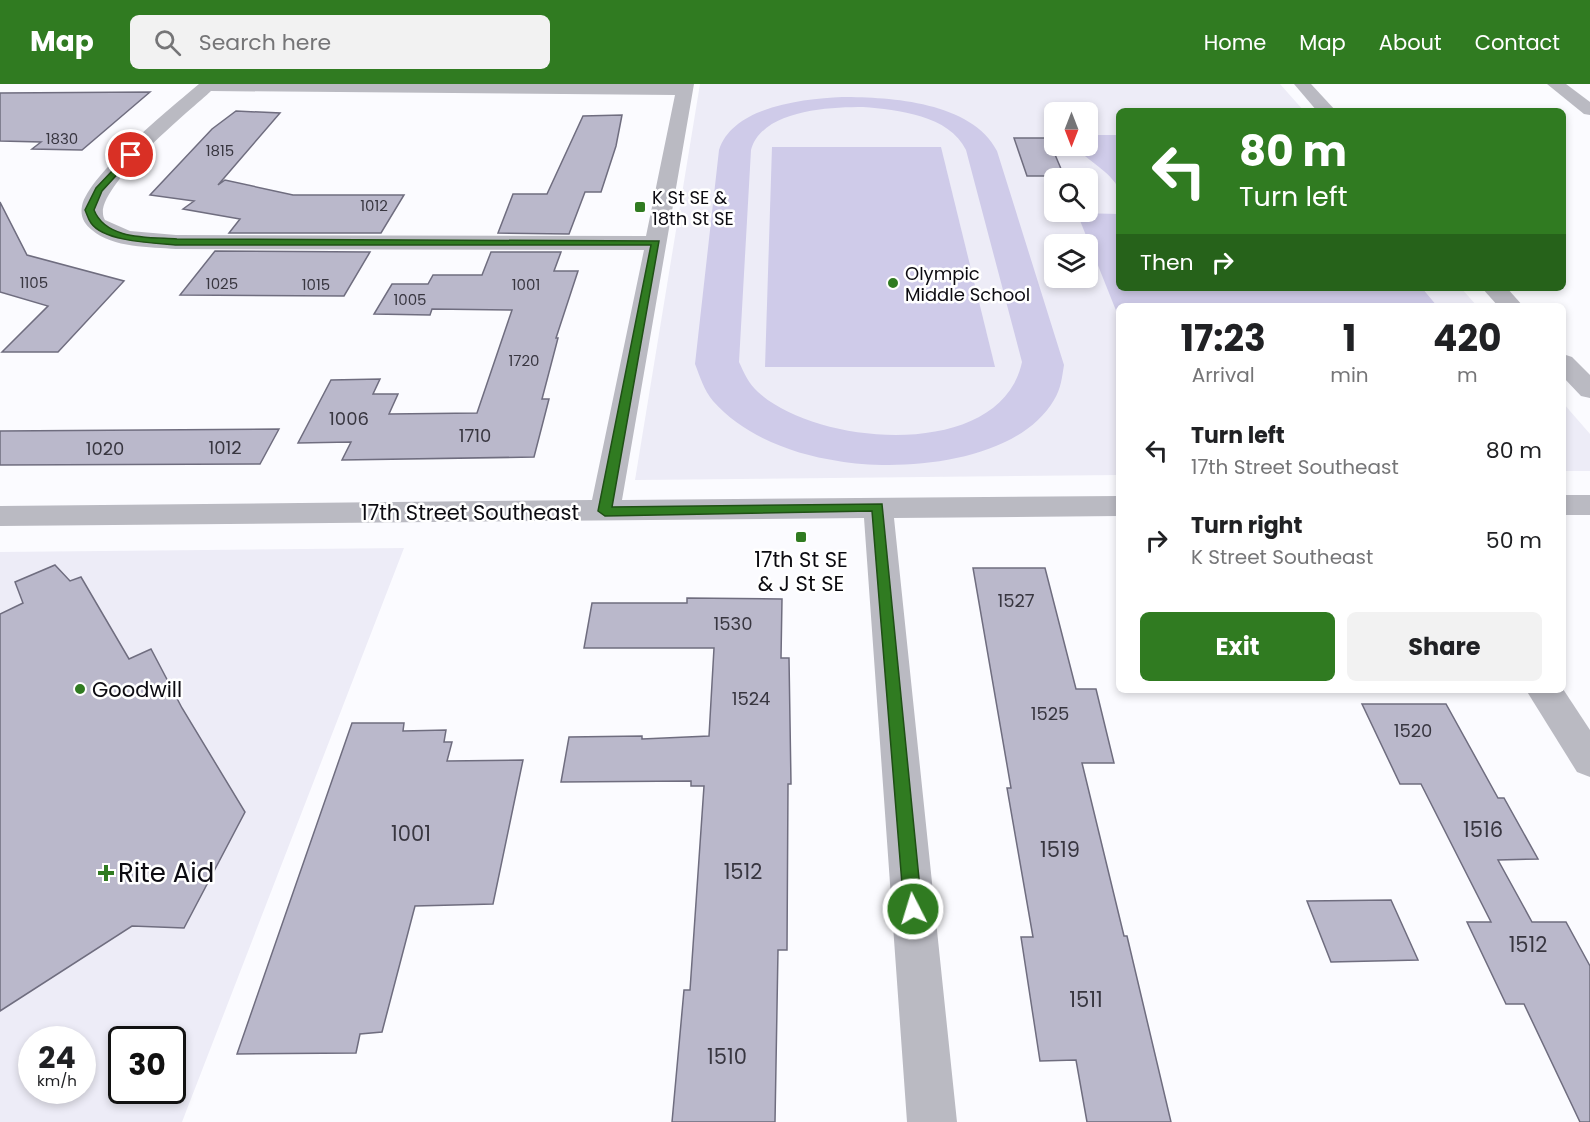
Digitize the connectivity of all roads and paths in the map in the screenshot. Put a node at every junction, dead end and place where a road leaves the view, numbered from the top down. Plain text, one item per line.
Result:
1 (1302, 84) edge
2 (1555, 84) edge
3 (208, 85) edge
4 (686, 87) edge
5 (1324, 108) edge
6 (1590, 110) edge
7 (656, 243) junction
8 (1497, 291) edge
9 (1507, 303) edge
10 (1566, 365) edge
11 (1590, 390) edge
12 (1566, 505) edge
13 (1590, 505) edge
14 (1116, 506) edge
15 (878, 507) junction
16 (605, 511) junction
17 (0, 516) edge
18 (1546, 693) edge
19 (1590, 761) edge
20 (932, 1122) edge

1 - 5 street
2 - 6 street
3 - 4 street
3 - 7 street
4 - 7 street
7 - 16 street
8 - 9 street
10 - 11 street
12 - 13 street
14 - 15 street, 17th Street Southeast
15 - 16 street, 17th Street Southeast
15 - 20 street
16 - 17 street, 17th Street Southeast
18 - 19 street

